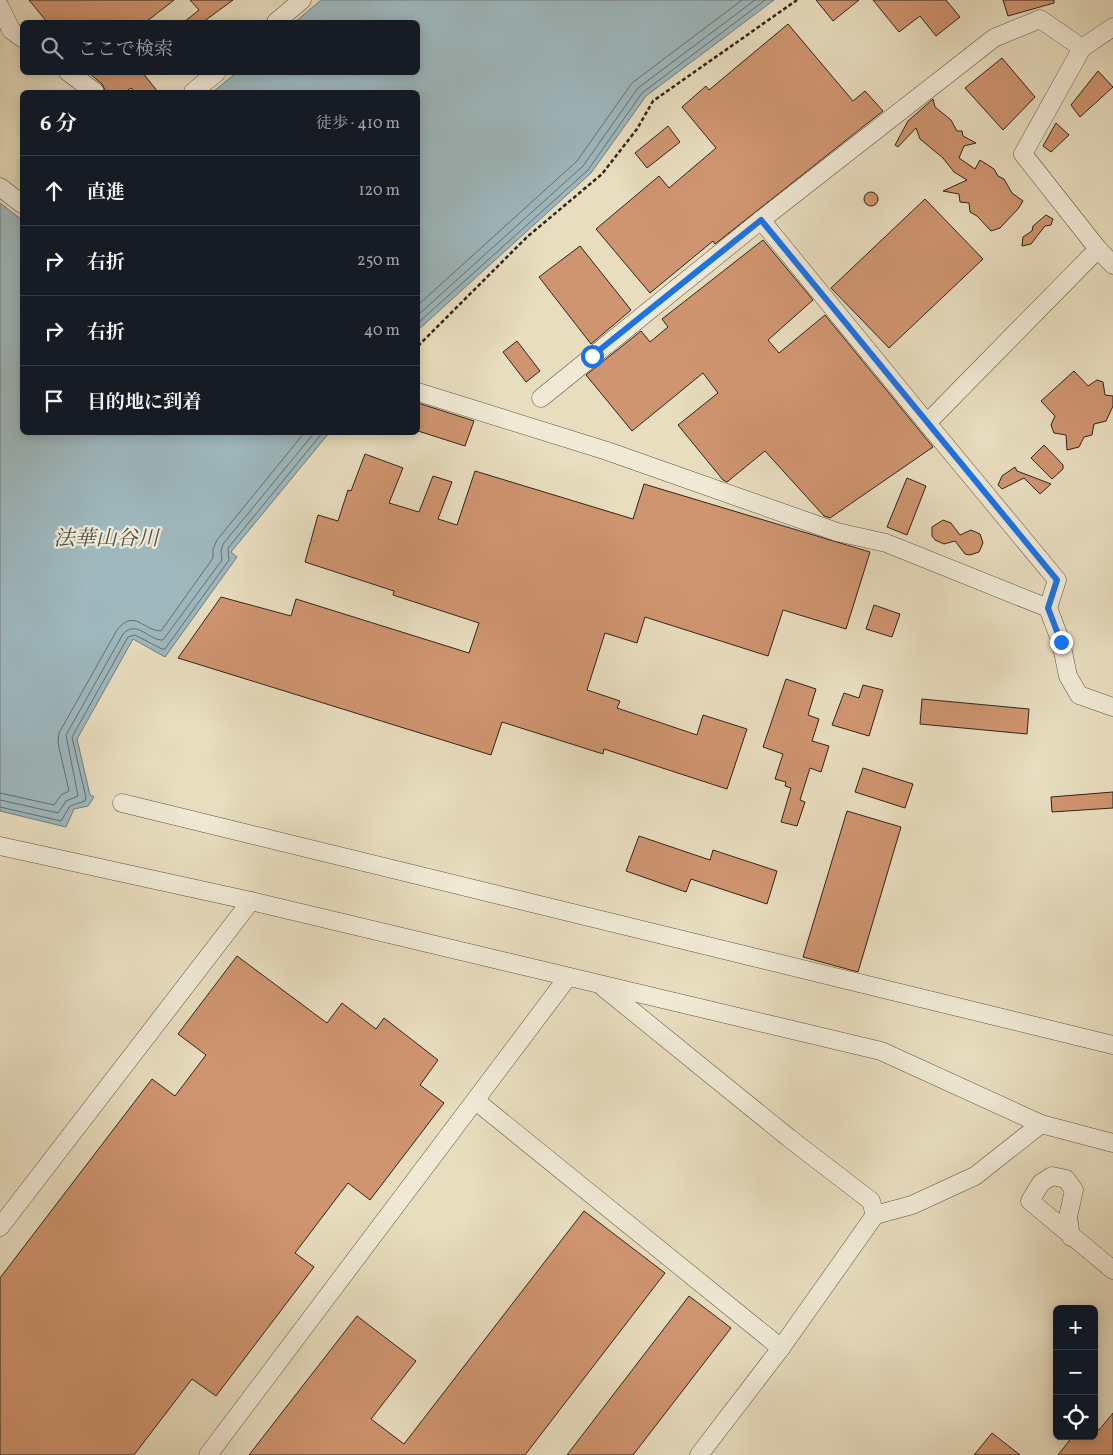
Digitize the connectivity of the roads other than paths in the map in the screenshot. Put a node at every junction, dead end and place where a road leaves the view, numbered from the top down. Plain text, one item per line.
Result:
1 (289, 0) edge
2 (302, 0) edge
3 (0, 7) edge
4 (265, 20) edge
5 (278, 20) edge
6 (1113, 26) edge
7 (20, 37) edge
8 (1082, 48) junction
9 (72, 75) edge
10 (201, 75) edge
11 (214, 75) edge
12 (92, 90) edge
13 (183, 90) edge
14 (196, 90) edge
15 (0, 187) edge
16 (20, 202) edge
17 (761, 220) junction
18 (1098, 249) junction
19 (1113, 265) edge
20 (420, 393) edge
21 (541, 398) dead end
22 (927, 423) junction
23 (1048, 608) junction
24 (1113, 707) edge
25 (122, 803) dead end
26 (0, 846) edge
27 (251, 901) junction
28 (568, 977) junction
29 (601, 985) junction
30 (1113, 1045) edge
31 (476, 1100) junction
32 (1041, 1124) junction
33 (1113, 1143) edge
34 (875, 1215) junction
35 (0, 1227) edge
36 (1071, 1237) junction
37 (1113, 1270) edge
38 (781, 1348) junction
39 (208, 1455) edge
40 (699, 1455) edge

1 - 4 street
2 - 5 street
3 - 7 street
6 - 8 street
8 - 17 street
8 - 18 street
9 - 12 street
10 - 13 street
11 - 14 street
15 - 16 street
17 - 21 street
17 - 22 street
18 - 19 street
18 - 22 street
20 - 23 street
22 - 23 street
23 - 24 street
25 - 30 street
26 - 27 street
27 - 28 street
27 - 35 street
28 - 29 street
28 - 31 street
29 - 32 street
29 - 34 street
31 - 38 street
31 - 39 street
32 - 33 street
32 - 34 street
34 - 38 street
36 - 36 street
36 - 37 street
38 - 40 street

